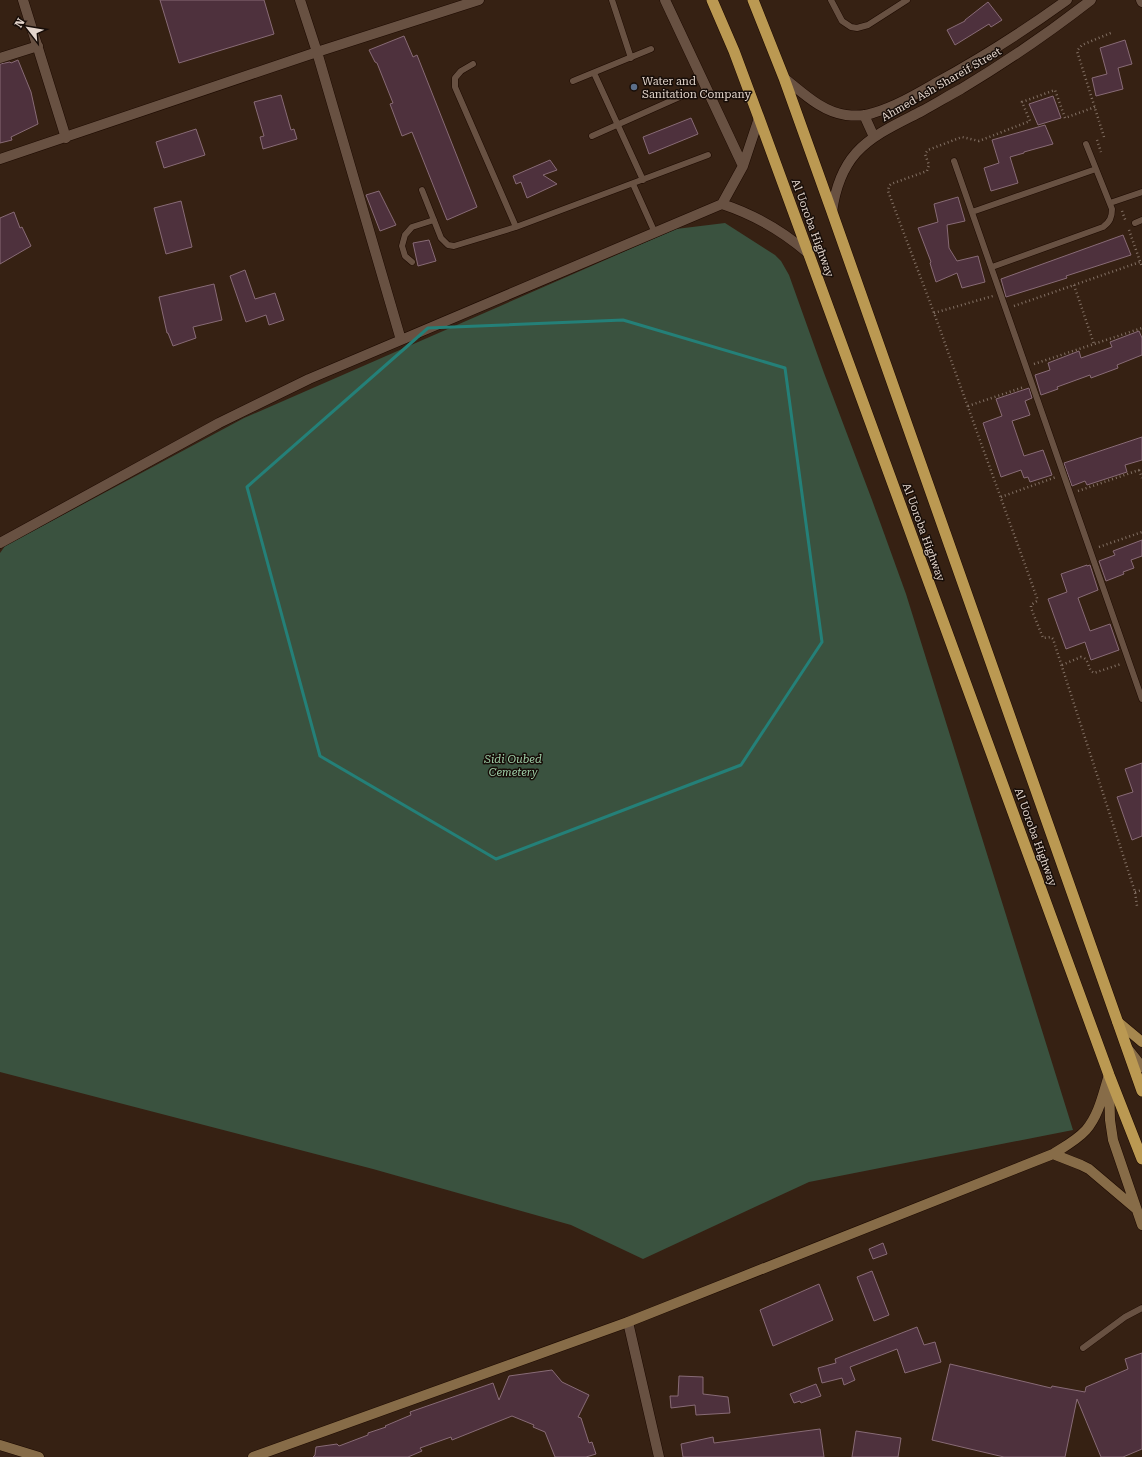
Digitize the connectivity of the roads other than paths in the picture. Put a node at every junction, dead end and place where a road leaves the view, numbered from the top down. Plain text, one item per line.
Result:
1 (23, 0) edge
2 (300, 0) edge
3 (479, 0) edge
4 (612, 0) edge
5 (665, 0) edge
6 (712, 0) edge
7 (752, 0) edge
8 (831, 0) edge
9 (907, 0) edge
10 (1067, 0) edge
11 (1091, 0) edge
12 (38, 46) junction
13 (651, 49) dead end
14 (317, 52) junction
15 (0, 58) edge
16 (631, 58) junction
17 (473, 64) dead end
18 (594, 73) junction
19 (784, 78) junction
20 (572, 82) dead end
21 (684, 95) dead end
22 (864, 115) junction
23 (759, 118) junction
24 (618, 126) junction
25 (592, 136) dead end
26 (874, 137) junction
27 (66, 138) junction
28 (1086, 144) dead end
29 (708, 155) dead end
30 (0, 159) edge
31 (954, 161) dead end
32 (743, 166) junction
33 (1096, 169) junction
34 (643, 180) junction
35 (633, 184) junction
36 (422, 190) dead end
37 (1142, 192) edge
38 (1110, 203) junction
39 (722, 204) junction
40 (832, 212) junction
41 (972, 212) junction
42 (434, 220) junction
43 (1142, 220) edge
44 (1135, 223) dead end
45 (516, 227) junction
46 (656, 233) junction
47 (809, 254) junction
48 (412, 262) dead end
49 (992, 268) junction
50 (401, 340) junction
51 (0, 543) edge
52 (1142, 699) edge
53 (1117, 1021) junction
54 (1142, 1042) edge
55 (1127, 1048) junction
56 (1142, 1067) edge
57 (1109, 1075) junction
58 (1142, 1091) edge
59 (1053, 1154) junction
60 (1142, 1159) edge
61 (1137, 1210) junction
62 (1142, 1225) edge
63 (1142, 1308) edge
64 (628, 1322) junction
65 (1083, 1348) dead end
66 (3, 1446) edge
67 (257, 1456) edge
68 (20, 1457) edge
69 (39, 1457) edge
70 (659, 1457) edge

1 - 12 street
2 - 14 street
3 - 14 street
4 - 16 lane
5 - 32 street
6 - 23 highway, Al Uoroba Highway
7 - 19 highway, Al Uoroba Highway
8 - 9 lane
10 - 22 street, Ahmed Ash Shareif Street
11 - 26 street, Ahmed Ash Shareif Street
12 - 15 street
12 - 27 street
13 - 16 lane
14 - 27 street
14 - 50 street
16 - 18 lane
17 - 45 lane
18 - 20 lane
18 - 24 lane
19 - 22 street, Ahmed Ash Shareif Street
19 - 40 highway, Al Uoroba Highway
21 - 24 lane
22 - 26 street
23 - 32 street
23 - 47 highway, Al Uoroba Highway
24 - 25 lane
24 - 34 lane
26 - 40 street, Ahmed Ash Shareif Street
27 - 30 street
28 - 33 lane
29 - 34 lane
31 - 41 lane
32 - 39 street
33 - 38 lane
33 - 41 lane
34 - 35 lane
35 - 45 lane
35 - 46 lane
36 - 42 lane
37 - 38 lane
38 - 49 lane
39 - 46 street
39 - 47 street
40 - 53 highway, Al Uoroba Highway
41 - 49 lane
42 - 45 lane
42 - 48 lane
43 - 44 lane
46 - 50 street
47 - 57 highway, Al Uoroba Highway
49 - 52 lane
50 - 51 street
53 - 54 main road
53 - 55 highway, Al Uoroba Highway
55 - 56 main road, Al Uoroba Highway
55 - 58 highway, Al Uoroba Highway
57 - 59 main road
57 - 60 highway, Al Uoroba Highway
57 - 61 main road, Al Uoroba Highway
59 - 61 main road
59 - 64 main road
61 - 62 main road, Al Uoroba Highway
63 - 65 lane
64 - 67 main road
64 - 70 street
66 - 68 main road
66 - 69 main road

